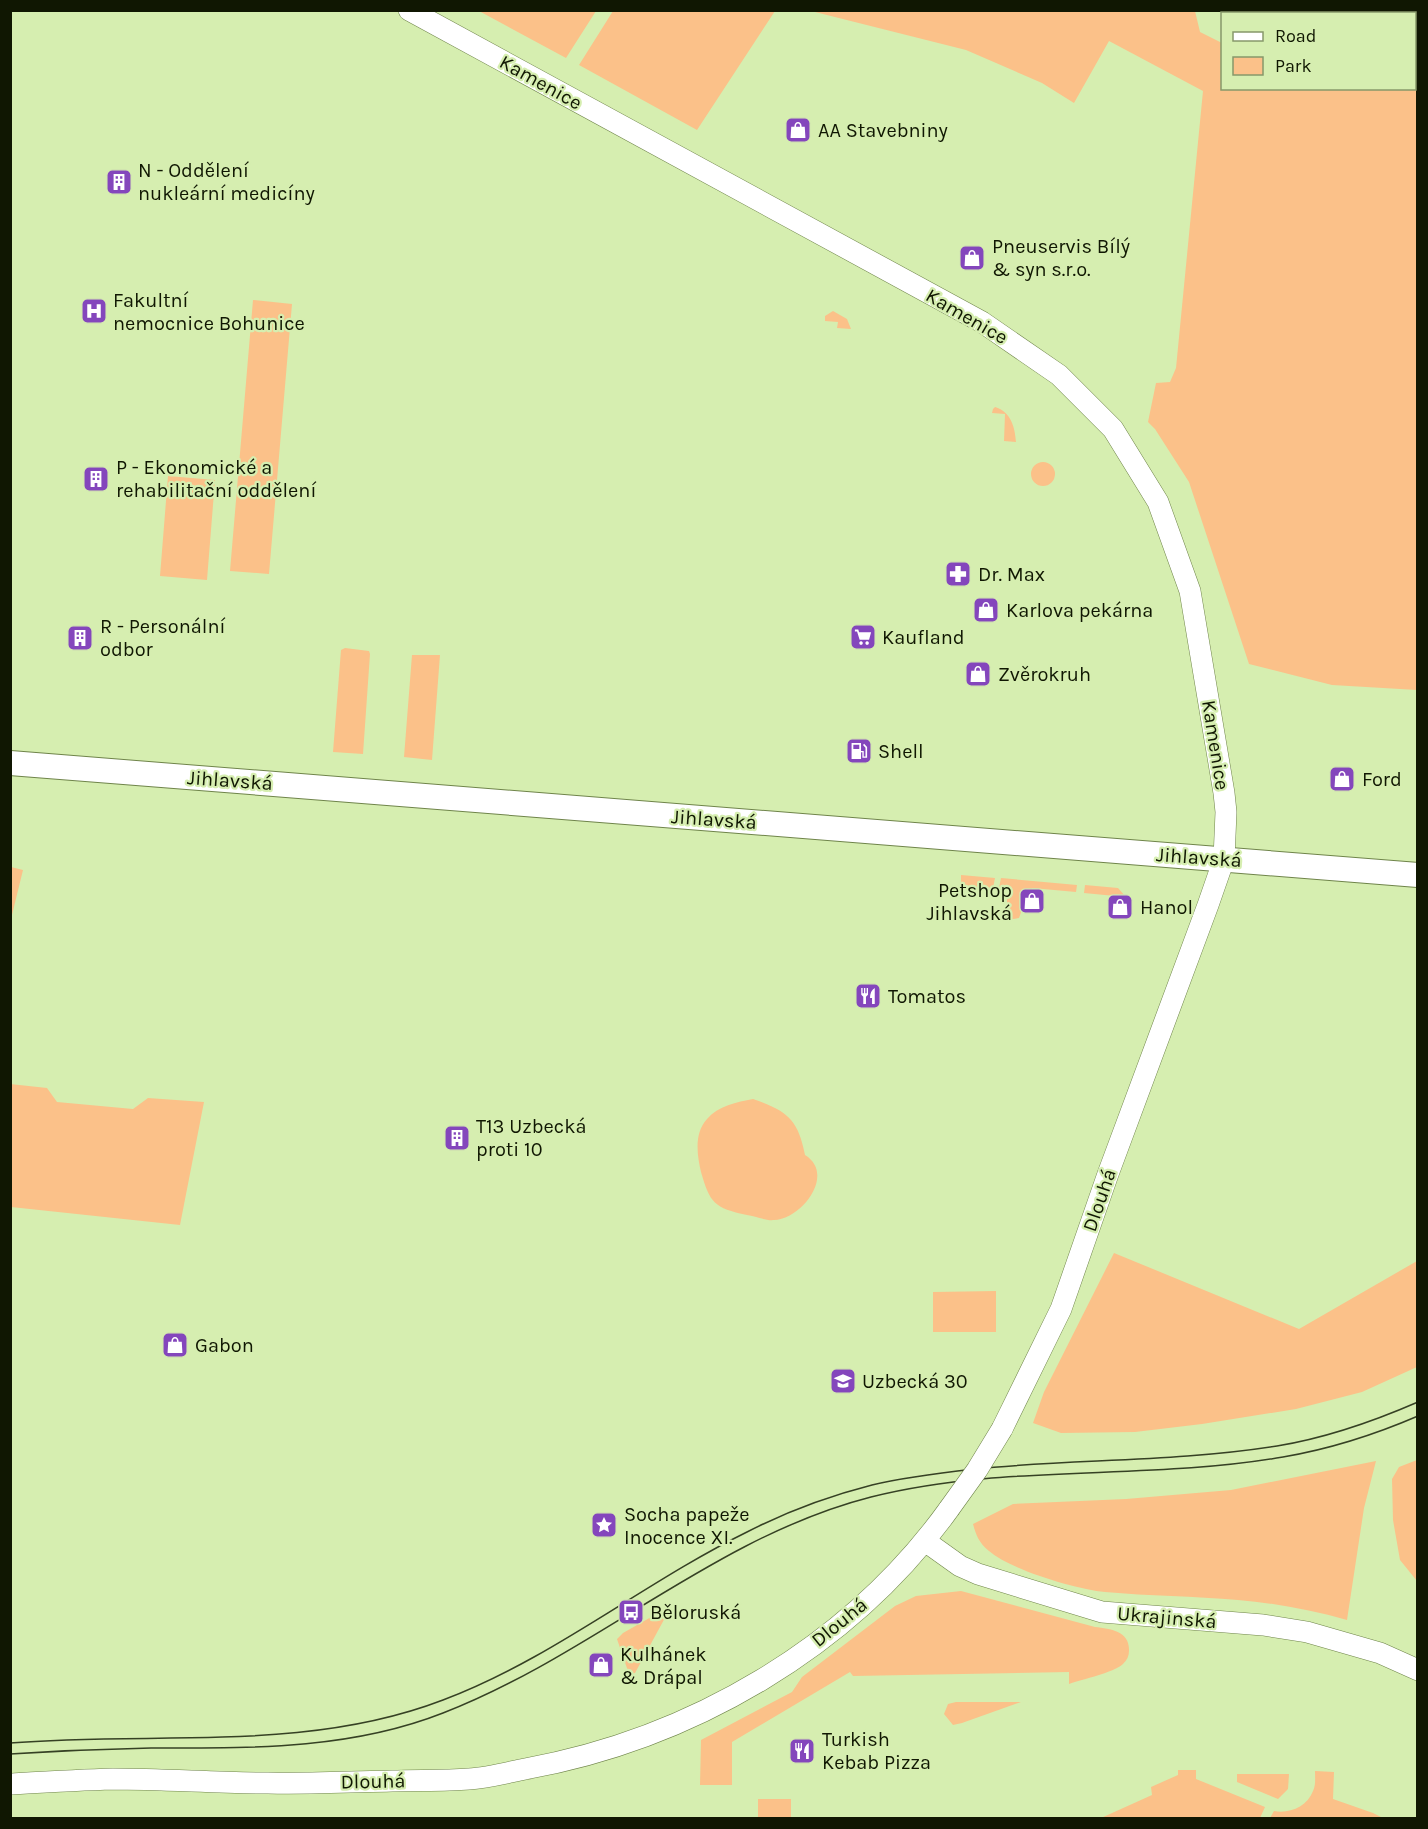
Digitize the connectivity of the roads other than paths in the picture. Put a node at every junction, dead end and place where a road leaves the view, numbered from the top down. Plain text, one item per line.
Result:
1 (409, 10) edge
2 (10, 763) edge
3 (1224, 859) junction
4 (1418, 875) edge
5 (925, 1541) junction
6 (1418, 1670) edge
7 (10, 1784) edge

1 - 3 street, Kamenice
2 - 3 main road, Jihlavská
3 - 4 main road, Jihlavská
3 - 5 street, Dlouhá, bridge
5 - 6 street, Ukrajinská
5 - 7 street, Dlouhá

